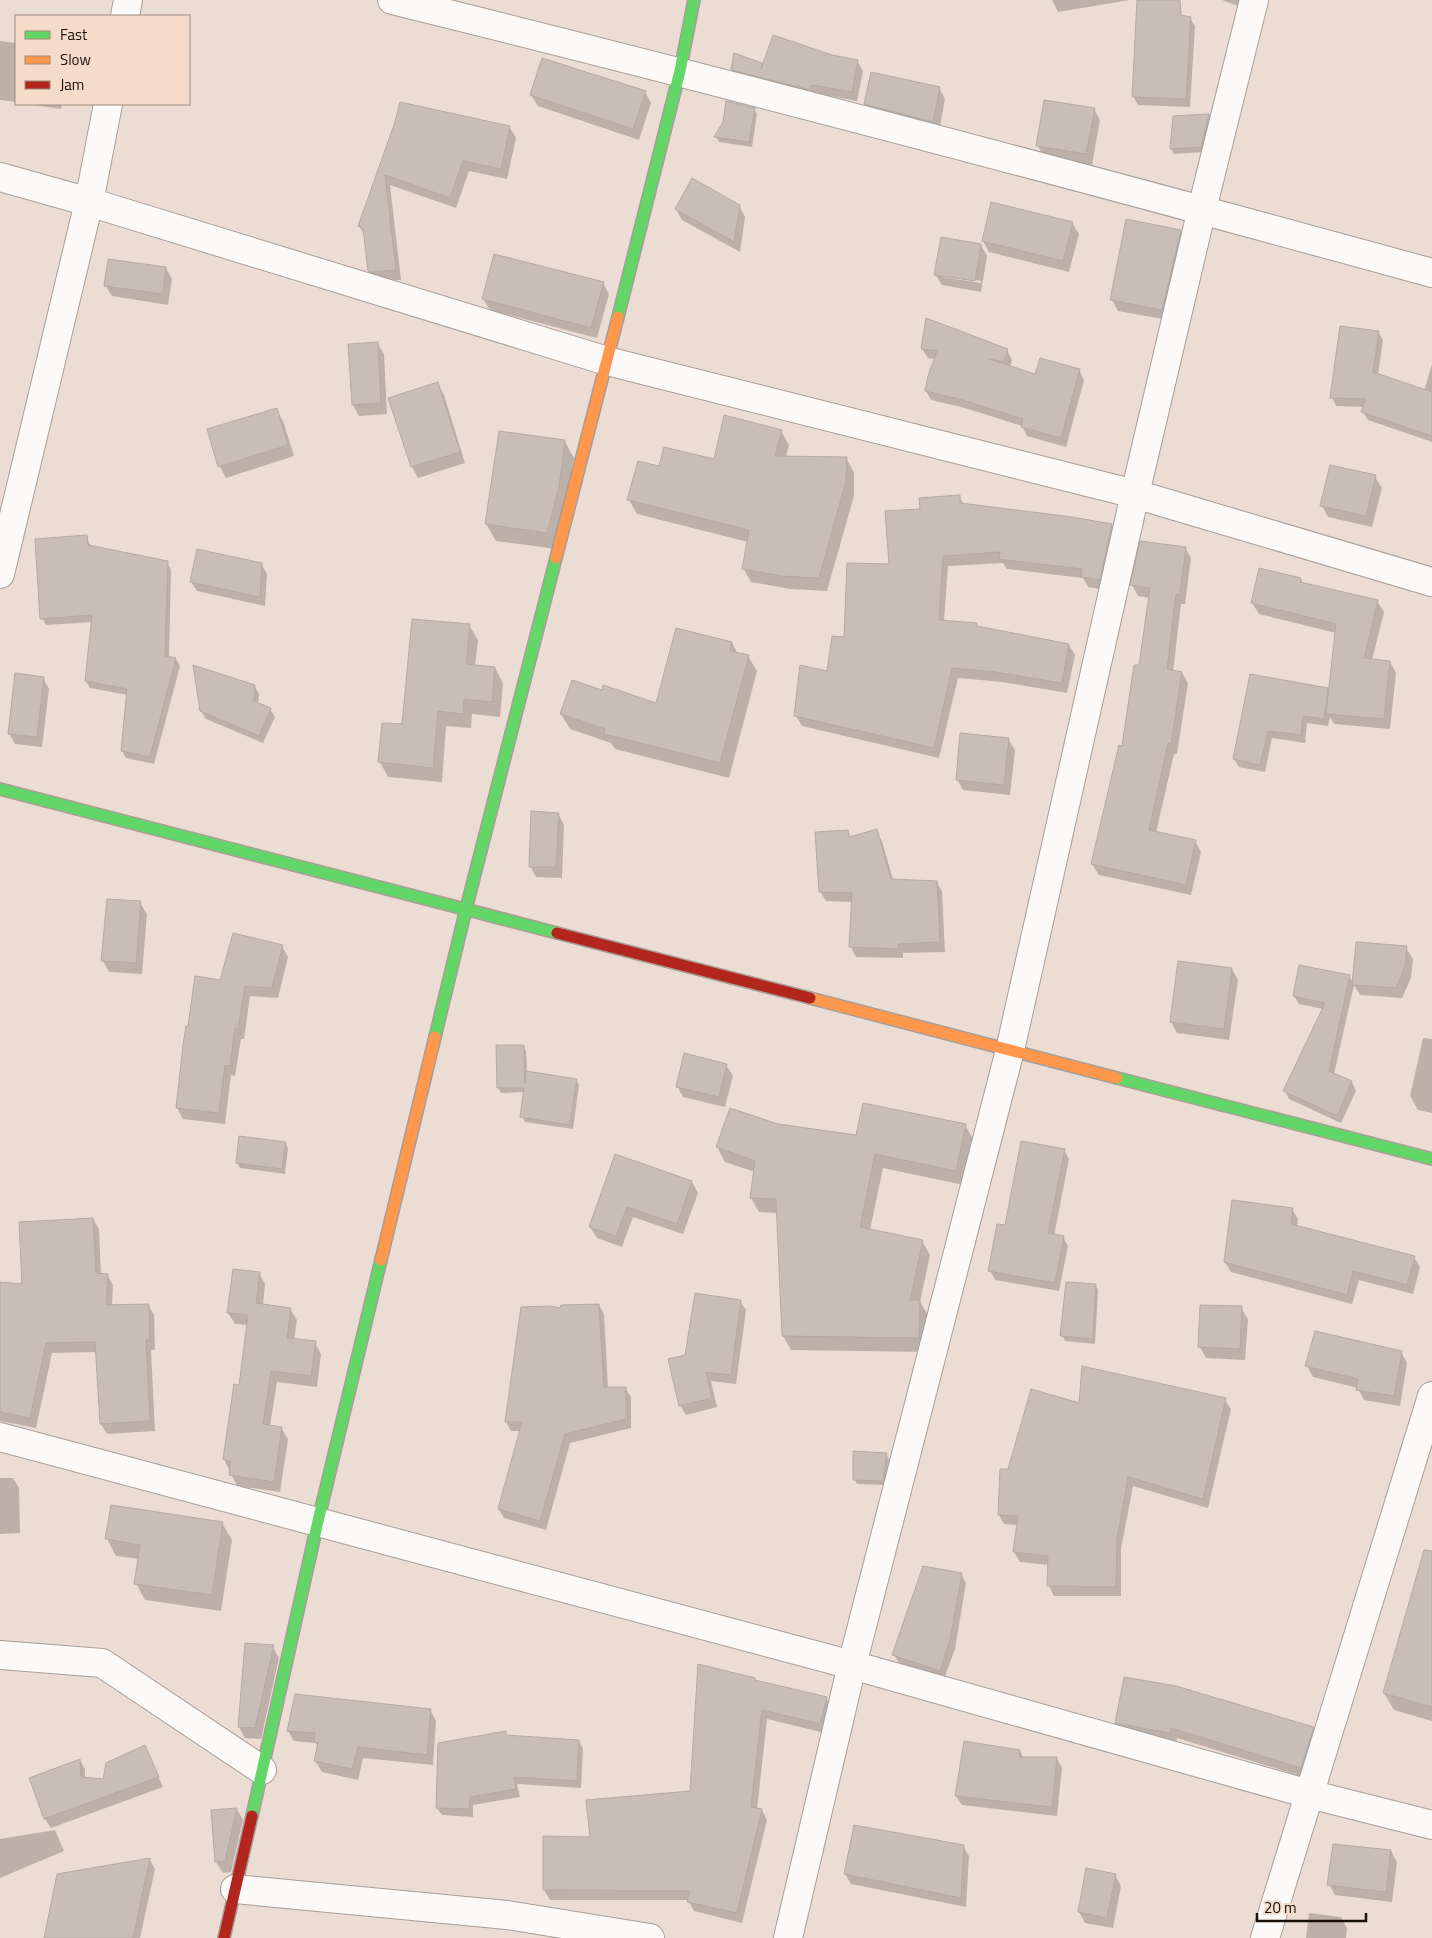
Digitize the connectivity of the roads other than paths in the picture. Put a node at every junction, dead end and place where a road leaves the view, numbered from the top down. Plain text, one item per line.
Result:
1 (128, 0) edge
2 (392, 0) edge
3 (694, 0) edge
4 (1254, 0) edge
5 (125, 15) edge
6 (680, 71) junction
7 (108, 105) edge
8 (0, 177) edge
9 (89, 202) junction
10 (1202, 209) junction
11 (1432, 273) edge
12 (607, 361) junction
13 (1135, 494) junction
14 (0, 574) edge
15 (1432, 582) edge
16 (0, 789) edge
17 (466, 909) junction
18 (1010, 1050) junction
19 (1432, 1158) edge
20 (1432, 1396) edge
21 (0, 1437) edge
22 (318, 1521) junction
23 (0, 1655) edge
24 (852, 1665) junction
25 (262, 1770) junction
26 (1309, 1794) junction
27 (1432, 1825) edge
28 (235, 1889) junction
29 (224, 1938) edge
30 (650, 1938) edge
31 (788, 1938) edge
32 (1265, 1938) edge

1 - 5 street
2 - 6 street
3 - 6 main road
4 - 10 street
6 - 10 street
6 - 12 main road
7 - 9 street
8 - 9 street
9 - 12 street
9 - 14 street
10 - 11 street
10 - 13 street
12 - 13 street
12 - 17 main road
13 - 15 street
13 - 18 street
16 - 17 main road
17 - 18 main road
17 - 22 main road
18 - 19 main road
18 - 24 street
20 - 26 street
21 - 22 street
22 - 24 street
22 - 25 main road
23 - 25 street
24 - 26 street
24 - 31 street
25 - 28 main road
26 - 27 street
26 - 32 street
28 - 29 main road
28 - 30 street

